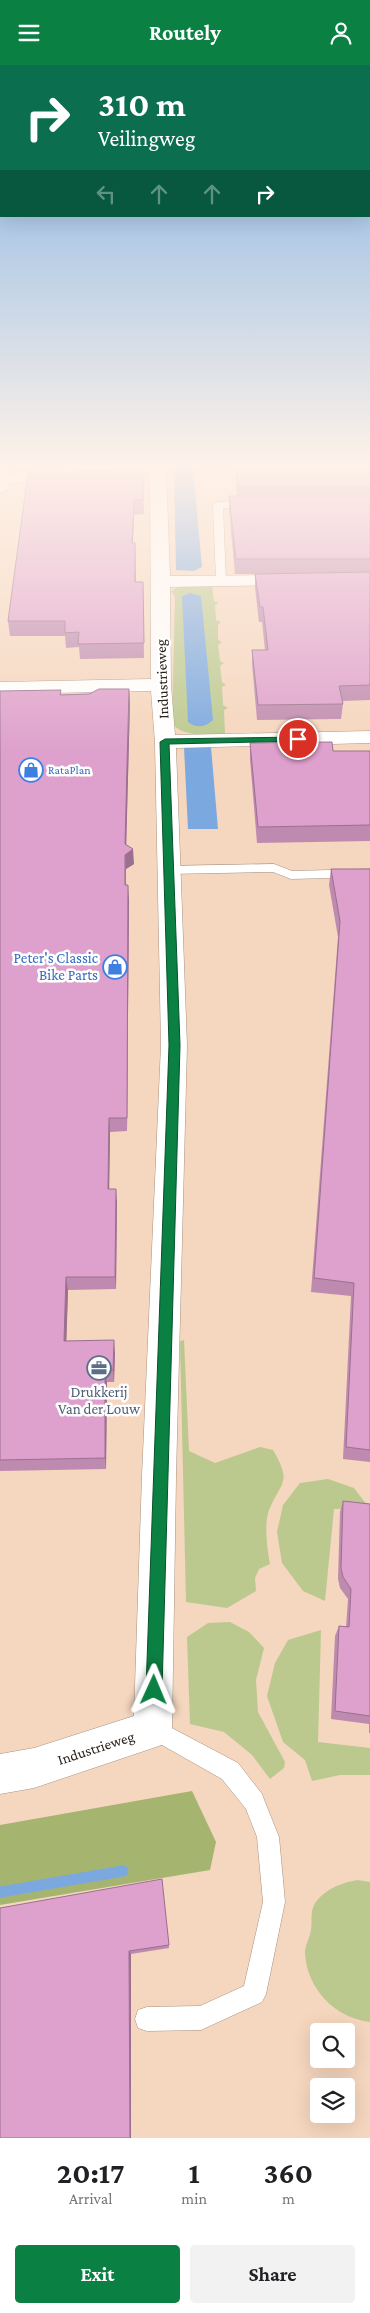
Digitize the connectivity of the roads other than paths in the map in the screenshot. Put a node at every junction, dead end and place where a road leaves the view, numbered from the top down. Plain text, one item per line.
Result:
1 (161, 562) edge
2 (220, 562) edge
3 (312, 580) edge
4 (221, 581) junction
5 (161, 582) junction
6 (161, 685) junction
7 (0, 688) edge
8 (370, 737) edge
9 (165, 742) junction
10 (168, 870) junction
11 (370, 873) edge
12 (154, 1729) junction
13 (0, 1774) edge
14 (147, 2019) dead end

1 - 5 street, Industrieweg
2 - 4 lane
3 - 4 street
4 - 5 street
5 - 6 street, Industrieweg
6 - 7 street
6 - 9 street, Industrieweg
8 - 9 street
9 - 10 street, Industrieweg
10 - 11 lane
10 - 12 street, Industrieweg
12 - 13 street, Industrieweg
12 - 14 lane

